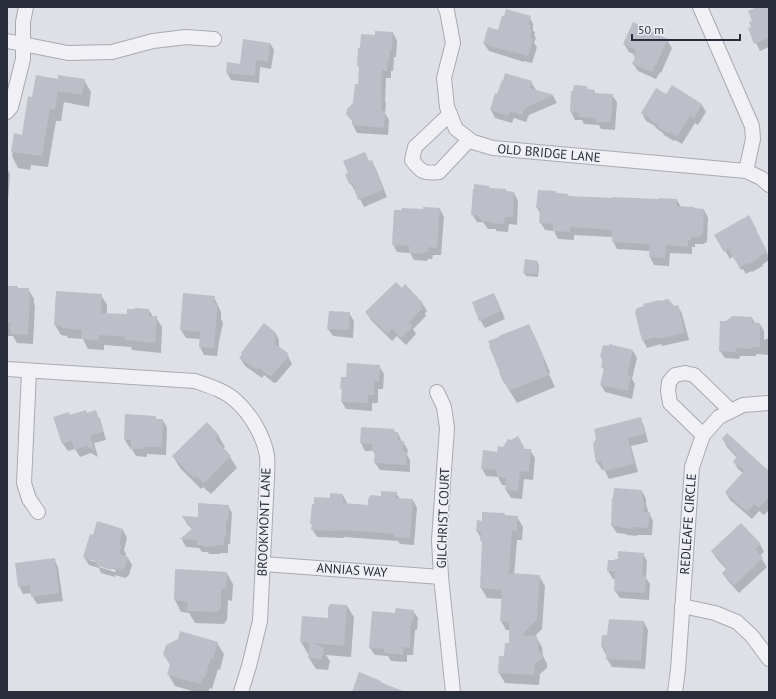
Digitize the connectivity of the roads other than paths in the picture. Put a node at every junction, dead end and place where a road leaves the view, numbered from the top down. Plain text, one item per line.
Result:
1 (26, 7) edge
2 (445, 7) edge
3 (700, 7) edge
4 (214, 39) dead end
5 (7, 41) edge
6 (23, 45) junction
7 (7, 112) edge
8 (450, 114) junction
9 (469, 140) junction
10 (746, 170) junction
11 (769, 185) edge
12 (7, 369) edge
13 (29, 371) junction
14 (437, 392) dead end
15 (769, 403) edge
16 (732, 411) junction
17 (703, 435) junction
18 (38, 512) dead end
19 (263, 564) junction
20 (441, 577) junction
21 (682, 606) junction
22 (769, 659) edge
23 (241, 692) edge
24 (453, 692) edge
25 (675, 692) edge

1 - 6 street
2 - 8 street, OLD BRIDGE LANE
3 - 10 street
4 - 6 street
5 - 6 street
6 - 7 street
8 - 9 street, OLD BRIDGE LANE
8 - 9 street
9 - 10 street, OLD BRIDGE LANE
10 - 11 street, OLD BRIDGE LANE
12 - 13 street, BROOKMONT LANE
13 - 18 street
13 - 19 street, BROOKMONT LANE
14 - 20 street, GILCHRIST COURT
15 - 16 street, REDLEAFE CIRCLE
16 - 17 street, REDLEAFE CIRCLE
16 - 17 street
17 - 21 street, REDLEAFE CIRCLE
19 - 20 street, ANNIAS WAY
19 - 23 street, BROOKMONT LANE
20 - 24 street, GILCHRIST COURT
21 - 22 street
21 - 25 street, REDLEAFE CIRCLE

